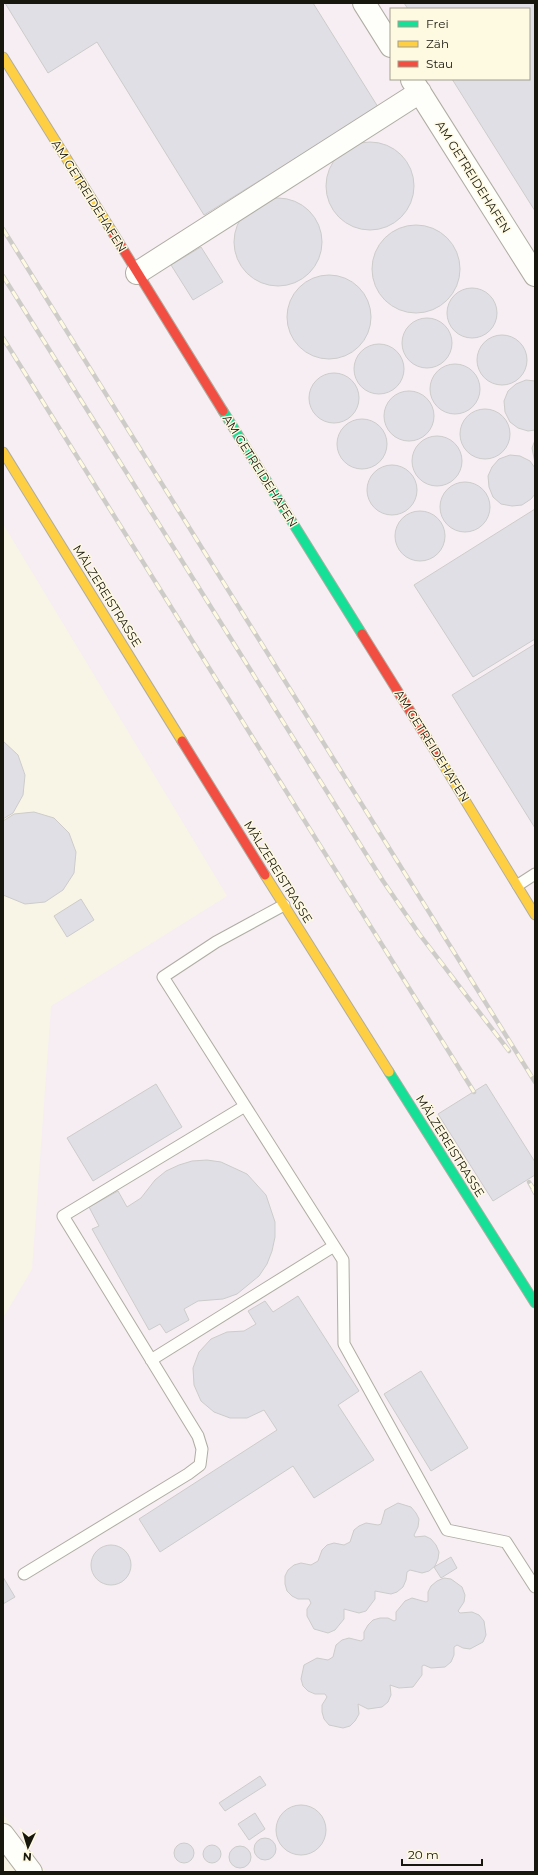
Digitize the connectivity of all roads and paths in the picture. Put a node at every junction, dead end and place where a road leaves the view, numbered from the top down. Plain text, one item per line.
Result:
1 (364, 3) edge
2 (390, 44) edge
3 (3, 57) edge
4 (416, 85) edge
5 (137, 273) junction
6 (535, 275) edge
7 (3, 452) edge
8 (535, 874) edge
9 (518, 885) junction
10 (284, 905) junction
11 (535, 915) edge
12 (245, 1106) junction
13 (334, 1246) junction
14 (535, 1303) edge
15 (151, 1360) junction
16 (24, 1574) dead end
17 (535, 1587) edge
18 (3, 1835) edge
19 (31, 1872) edge

1 - 2 street
3 - 5 street, AM GETREIDEHAFEN
4 - 5 street
4 - 6 street, AM GETREIDEHAFEN
5 - 9 street, AM GETREIDEHAFEN
7 - 10 street, MÄLZEREISTRASSE
8 - 9 lane
9 - 11 street, AM GETREIDEHAFEN
10 - 12 lane
10 - 14 street, MÄLZEREISTRASSE
12 - 13 lane
12 - 15 lane
13 - 15 lane
13 - 17 lane
15 - 16 lane
18 - 19 street

